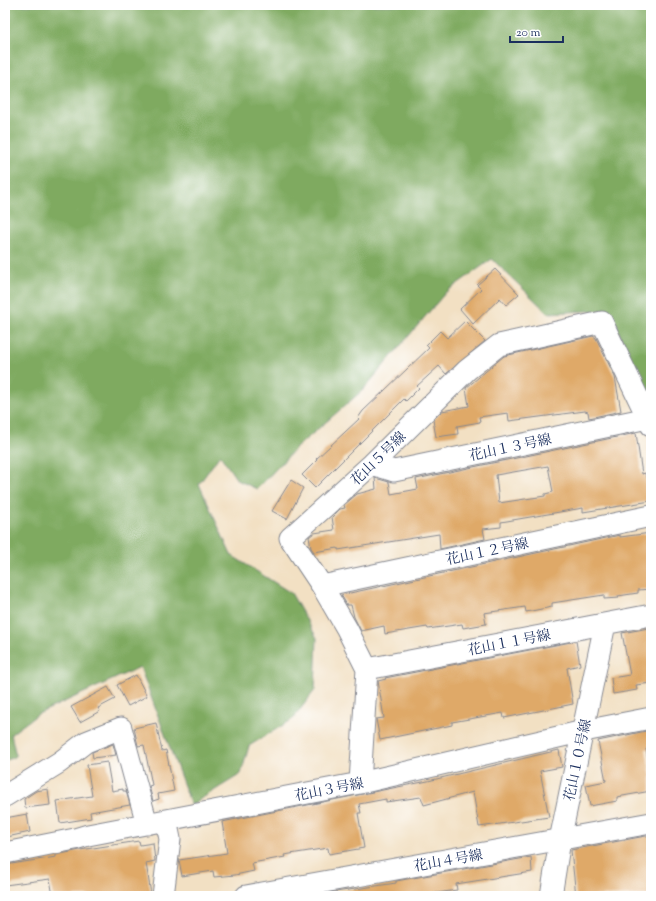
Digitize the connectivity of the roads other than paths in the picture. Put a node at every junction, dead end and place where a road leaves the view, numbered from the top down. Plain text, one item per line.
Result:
1 (649, 422) edge
2 (372, 464) junction
3 (651, 516) edge
4 (322, 586) junction
5 (651, 615) edge
6 (605, 624) junction
7 (367, 669) junction
8 (651, 718) edge
9 (584, 731) junction
10 (360, 783) junction
11 (5, 796) edge
12 (156, 822) junction
13 (651, 823) edge
14 (560, 840) junction
15 (5, 853) edge
16 (163, 896) edge
17 (246, 896) edge
18 (551, 896) edge

1 - 2 street, 花山１３号線
1 - 2 street, 花山５号線
2 - 4 street, 花山５号線
3 - 4 street, 花山１２号線
4 - 7 street, 花山５号線
5 - 6 street, 花山１１号線
6 - 7 street, 花山１１号線
6 - 9 street, 花山１０号線
7 - 10 street
8 - 9 street, 花山３号線
9 - 10 street, 花山３号線
9 - 14 street, 花山１０号線
10 - 12 street, 花山３号線
11 - 12 street
12 - 15 street, 花山３号線
12 - 16 street
13 - 14 street, 花山４号線
14 - 17 street, 花山４号線
14 - 18 street, 花山１０号線

